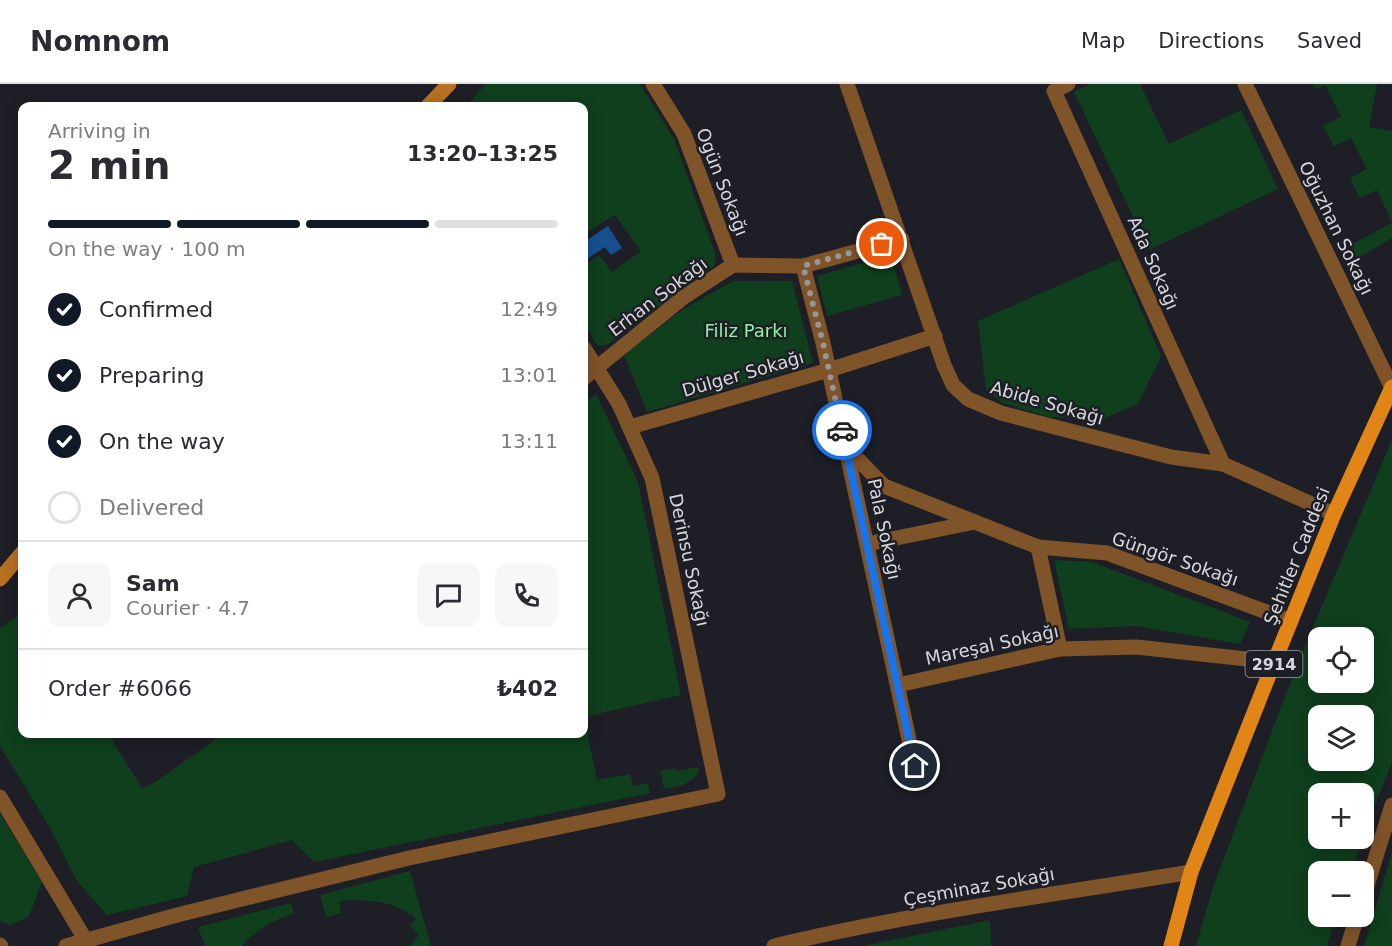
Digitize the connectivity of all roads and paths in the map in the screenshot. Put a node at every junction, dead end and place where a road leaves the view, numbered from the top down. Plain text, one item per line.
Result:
1 (449, 84) edge
2 (652, 84) edge
3 (847, 84) edge
4 (1068, 84) edge
5 (1245, 84) edge
6 (432, 102) edge
7 (902, 239) junction
8 (733, 265) junction
9 (803, 266) junction
10 (934, 336) junction
11 (588, 354) edge
12 (597, 368) junction
13 (829, 370) junction
14 (588, 375) edge
15 (1392, 388) edge
16 (630, 427) junction
17 (846, 446) junction
18 (1223, 464) junction
19 (1334, 514) junction
20 (975, 522) junction
21 (867, 544) junction
22 (1038, 548) junction
23 (18, 559) edge
24 (0, 579) edge
25 (1291, 621) junction
26 (1059, 649) junction
27 (1274, 662) junction
28 (898, 685) junction
29 (915, 766) dead end
30 (0, 796) edge
31 (1392, 805) edge
32 (1374, 863) edge
33 (1191, 872) junction
34 (1354, 927) edge
35 (85, 939) junction
36 (66, 946) edge
37 (774, 946) edge
38 (1171, 946) edge
39 (1348, 946) edge

1 - 6 street
2 - 8 street, Ogün Sokağı
3 - 7 street, Abide Sokağı
4 - 18 street, Ada Sokağı
5 - 15 street, Oğuzhan Sokağı
7 - 9 street, Erhan Sokağı
7 - 10 street, Abide Sokağı
8 - 9 street, Erhan Sokağı
8 - 12 street, Erhan Sokağı
9 - 13 street, Pala Sokağı
10 - 13 street, Dülger Sokağı
10 - 18 street, Abide Sokağı
11 - 12 street, Derinsu Sokağı
12 - 14 street, Erhan Sokağı
12 - 16 street, Derinsu Sokağı
13 - 16 street, Dülger Sokağı
13 - 17 street, Pala Sokağı
15 - 19 main road, Şehitler Caddesi / 2914
16 - 35 street, Derinsu Sokağı
17 - 20 street, Güngör Sokağı
17 - 21 street, Pala Sokağı
18 - 19 street, Abide Sokağı
19 - 25 main road, Şehitler Caddesi / 2914
20 - 21 street
20 - 22 street, Güngör Sokağı
21 - 28 street, Pala Sokağı
22 - 25 street, Güngör Sokağı
22 - 26 street
23 - 24 street
25 - 27 main road, Şehitler Caddesi / 2914
26 - 27 street, Mareşal Sokağı
26 - 28 street, Mareşal Sokağı
27 - 33 main road, Şehitler Caddesi / 2914
28 - 29 street, Pala Sokağı
30 - 35 street
31 - 32 street
33 - 37 street, Çeşminaz Sokağı
33 - 38 main road, Şehitler Caddesi / 2914
34 - 39 street
35 - 36 street

